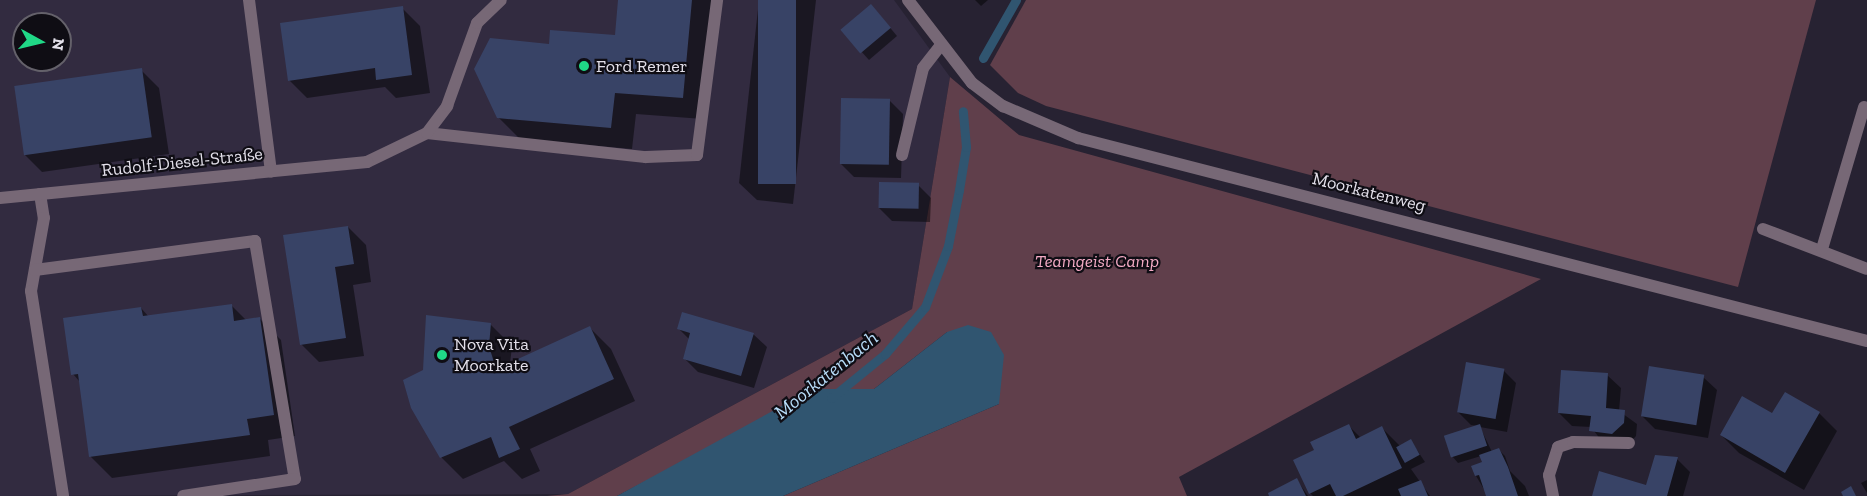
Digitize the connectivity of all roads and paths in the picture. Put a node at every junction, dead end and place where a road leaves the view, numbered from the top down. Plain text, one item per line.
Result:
1 (249, 0) edge
2 (501, 0) edge
3 (717, 0) edge
4 (908, 0) edge
5 (941, 45) junction
6 (1864, 107) dead end
7 (427, 133) junction
8 (902, 155) dead end
9 (271, 172) junction
10 (40, 194) junction
11 (0, 198) edge
12 (1763, 229) dead end
13 (1822, 249) junction
14 (1867, 269) edge
15 (35, 270) junction
16 (1867, 341) edge
17 (1629, 443) dead end
18 (63, 496) edge
19 (183, 496) edge
20 (1553, 496) edge

1 - 9 street
2 - 7 street
3 - 7 street
4 - 5 street, Moorkatenweg
5 - 8 street
5 - 16 street, Moorkatenweg
6 - 13 street
7 - 9 street, Rudolf-Diesel-Straße
9 - 10 street, Rudolf-Diesel-Straße
10 - 11 street, Rudolf-Diesel-Straße
10 - 15 street
12 - 13 street
13 - 14 street
15 - 18 street
15 - 19 street
17 - 20 street

